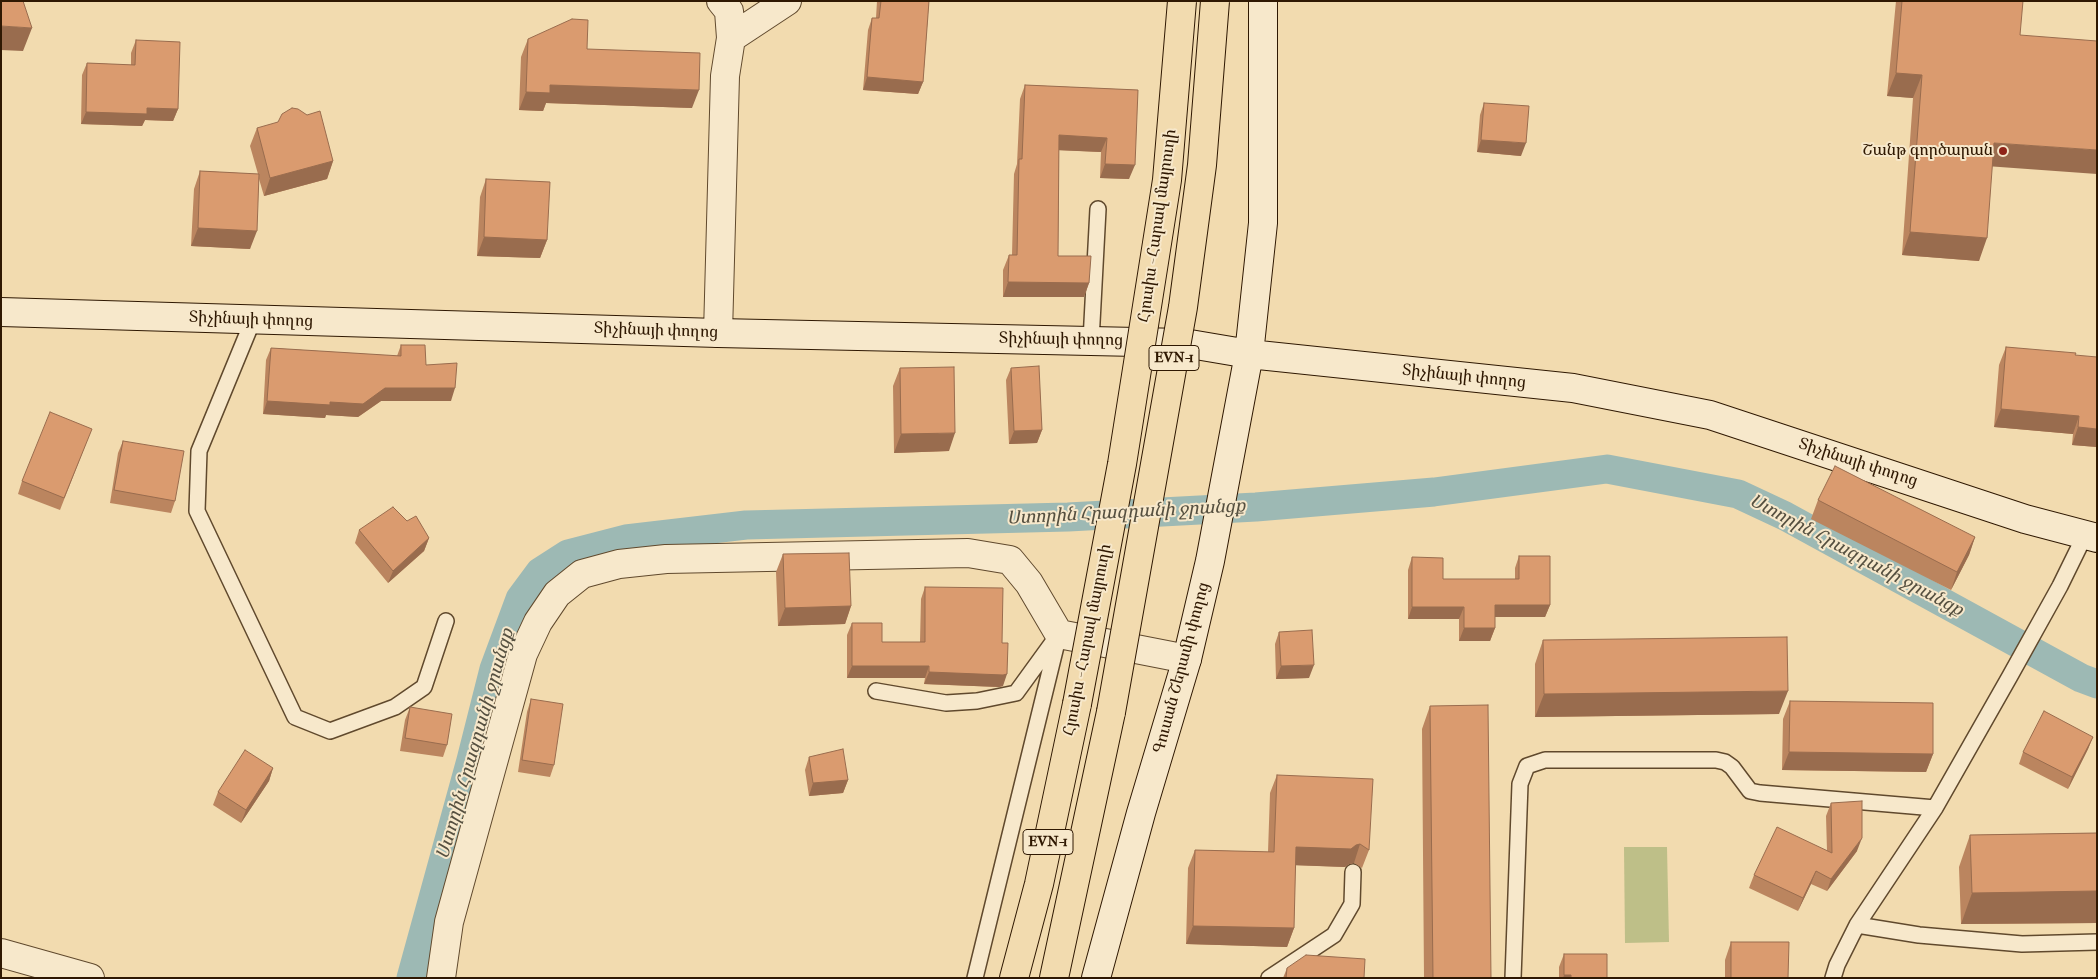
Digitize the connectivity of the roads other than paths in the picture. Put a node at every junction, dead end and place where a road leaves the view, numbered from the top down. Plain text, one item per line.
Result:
1 (721, 1) edge
2 (787, 1) edge
3 (1182, 1) edge
4 (1215, 1) edge
5 (1263, 1) edge
6 (732, 38) junction
7 (1098, 209) dead end
8 (1, 312) edge
9 (252, 320) junction
10 (718, 333) junction
11 (1091, 341) junction
12 (1249, 354) junction
13 (2091, 536) edge
14 (446, 620) dead end
15 (1059, 634) junction
16 (1188, 659) junction
17 (876, 691) dead end
18 (1935, 808) junction
19 (1354, 872) dead end
20 (1857, 925) junction
21 (2097, 942) edge
22 (6, 962) edge
23 (90, 978) edge
24 (441, 978) edge
25 (975, 978) edge
26 (1014, 978) edge
27 (1054, 978) edge
28 (1096, 978) edge
29 (1269, 978) edge
30 (1513, 978) edge
31 (1833, 978) edge

1 - 6 street
2 - 6 street
3 - 26 highway, Հյուսիս - Հարավ մայրուղի / EVN-1, bridge
4 - 27 highway, Հյուսիս - Հարավ մայրուղի / EVN-1, bridge
5 - 12 street, Գուսան Շերամի փողոց
6 - 10 street
7 - 11 lane
8 - 9 street, Տիչինայի փողոց
9 - 10 street, Տիչինայի փողոց
9 - 14 lane
10 - 11 street, Տիչինայի փողոց
11 - 12 street, Տիչինայի փողոց
12 - 13 street, Տիչինայի փողոց
12 - 16 street, Գուսան Շերամի փողոց
13 - 18 lane
15 - 16 street
15 - 17 lane
15 - 24 street
15 - 25 lane
16 - 28 street, Գուսան Շերամի փողոց
18 - 20 lane
18 - 30 lane
19 - 29 lane
20 - 21 lane
20 - 31 lane
22 - 23 street

